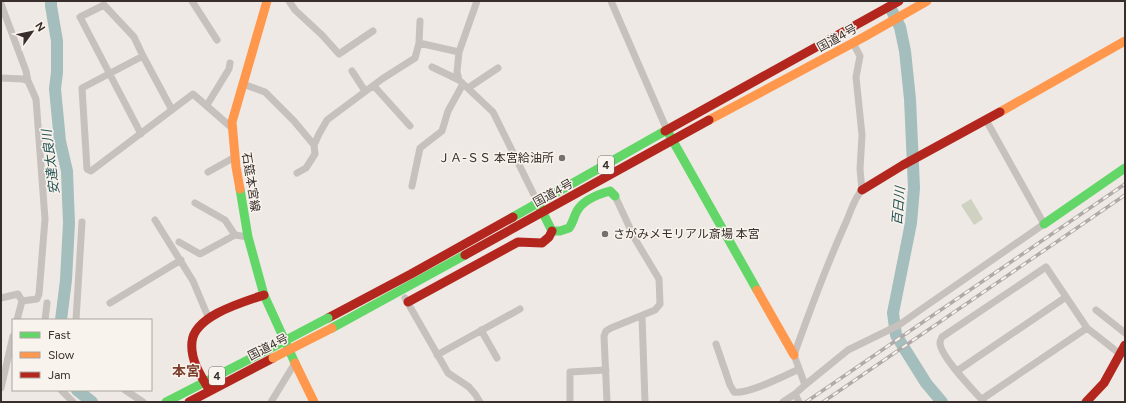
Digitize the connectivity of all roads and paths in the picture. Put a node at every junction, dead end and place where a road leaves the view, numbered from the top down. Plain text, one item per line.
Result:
1 (192, 1) edge
2 (267, 1) edge
3 (289, 1) edge
4 (477, 1) edge
5 (611, 1) edge
6 (899, 1) edge
7 (926, 1) edge
8 (1, 4) edge
9 (420, 21) dead end
10 (373, 31) dead end
11 (217, 40) dead end
12 (1125, 41) edge
13 (419, 43) junction
14 (853, 43) junction
15 (459, 52) junction
16 (143, 56) junction
17 (230, 63) dead end
18 (432, 67) dead end
19 (498, 68) dead end
20 (352, 71) dead end
21 (110, 74) junction
22 (1, 78) edge
23 (28, 81) junction
24 (244, 84) junction
25 (463, 84) junction
26 (374, 86) junction
27 (365, 91) junction
28 (207, 105) junction
29 (172, 110) junction
30 (986, 120) junction
31 (410, 126) dead end
32 (232, 128) junction
33 (667, 130) junction
34 (141, 134) junction
35 (673, 140) junction
36 (314, 145) junction
37 (235, 157) junction
38 (1125, 168) edge
39 (208, 172) dead end
40 (297, 173) dead end
41 (412, 186) dead end
42 (862, 190) junction
43 (615, 196) joint
44 (195, 203) dead end
45 (538, 203) junction
46 (543, 213) junction
47 (155, 220) dead end
48 (82, 222) dead end
49 (1044, 224) junction
50 (552, 231) junction
51 (235, 235) junction
52 (248, 237) junction
53 (179, 242) dead end
54 (181, 260) junction
55 (402, 291) junction
56 (264, 295) junction
57 (1066, 297) junction
58 (1, 298) edge
59 (22, 301) junction
60 (408, 302) junction
61 (47, 303) dead end
62 (110, 303) dead end
63 (520, 309) dead end
64 (1096, 310) dead end
65 (642, 316) junction
66 (17, 319) edge
67 (45, 319) edge
68 (76, 319) edge
69 (209, 319) junction
70 (1087, 328) junction
71 (481, 330) junction
72 (1125, 333) edge
73 (12, 340) edge
74 (716, 344) dead end
75 (1125, 345) edge
76 (1120, 354) junction
77 (438, 355) junction
78 (794, 355) junction
79 (497, 358) dead end
80 (295, 363) junction
81 (799, 369) junction
82 (606, 370) junction
83 (957, 371) junction
84 (205, 382) junction
85 (805, 385) junction
86 (1, 388) edge
87 (62, 391) edge
88 (126, 391) edge
89 (210, 391) junction
90 (796, 398) edge
91 (983, 401) edge
92 (73, 402) edge
93 (143, 402) edge
94 (166, 402) edge
95 (189, 402) edge
96 (271, 402) edge
97 (314, 402) edge
98 (480, 402) edge
99 (570, 402) edge
100 (607, 402) edge
101 (645, 402) edge
102 (784, 402) edge
103 (1086, 402) edge

1 - 11 street
2 - 24 main road, 石筵本宮線
3 - 10 street
4 - 15 street
5 - 33 street
6 - 33 main road, 国道4号 / 4
7 - 14 main road, 国道4号 / 4
8 - 23 street
9 - 13 street
12 - 30 main road
13 - 15 street
13 - 26 street
14 - 35 main road, 国道4号 / 4
14 - 42 street
15 - 25 street
16 - 21 street
16 - 21 street
16 - 29 street
17 - 28 street
18 - 25 street
19 - 25 street
20 - 27 street
21 - 34 street
21 - 34 street
22 - 23 street
23 - 59 street
24 - 32 main road, 石筵本宮線
24 - 36 street
25 - 41 street
25 - 45 street
26 - 27 street
26 - 31 street
27 - 36 street
28 - 29 street
28 - 32 street
29 - 34 street
30 - 42 main road
30 - 49 street
32 - 37 main road, 石筵本宮線
33 - 35 main road
33 - 45 main road, 国道4号 / 4
35 - 46 main road, 国道4号 / 4
35 - 78 main road
36 - 40 street
37 - 39 street
37 - 52 main road, 石筵本宮線
38 - 49 main road
42 - 78 street
43 - 50 main road
43 - 65 street
44 - 51 street
45 - 46 main road
45 - 84 main road, 国道4号 / 4, bridge
46 - 50 main road
46 - 55 main road, 国道4号 / 4
47 - 54 street
48 - 68 street
49 - 85 street
50 - 60 main road
51 - 52 street
51 - 53 street
52 - 56 main road, 石筵本宮線
54 - 62 street
54 - 69 street
55 - 60 street
55 - 89 main road, 国道4号 / 4, bridge
56 - 69 main road
56 - 80 main road, 石筵本宮線
57 - 70 street
57 - 83 street
57 - 83 street
58 - 59 street
59 - 66 street
60 - 77 street
61 - 67 street
63 - 71 street
64 - 72 street
65 - 82 street
65 - 101 street
69 - 84 main road
70 - 76 street
70 - 91 street
71 - 77 street
71 - 79 street
73 - 86 street
74 - 81 street
75 - 76 main road
76 - 103 main road
77 - 98 street
78 - 81 street
80 - 96 street
80 - 97 main road, 石筵本宮線
81 - 85 street
82 - 99 street
82 - 100 street
83 - 91 street
84 - 89 main road
84 - 94 main road, 国道4号 / 4
85 - 90 street
87 - 92 street
88 - 93 street
89 - 95 main road, 国道4号 / 4
90 - 102 street

